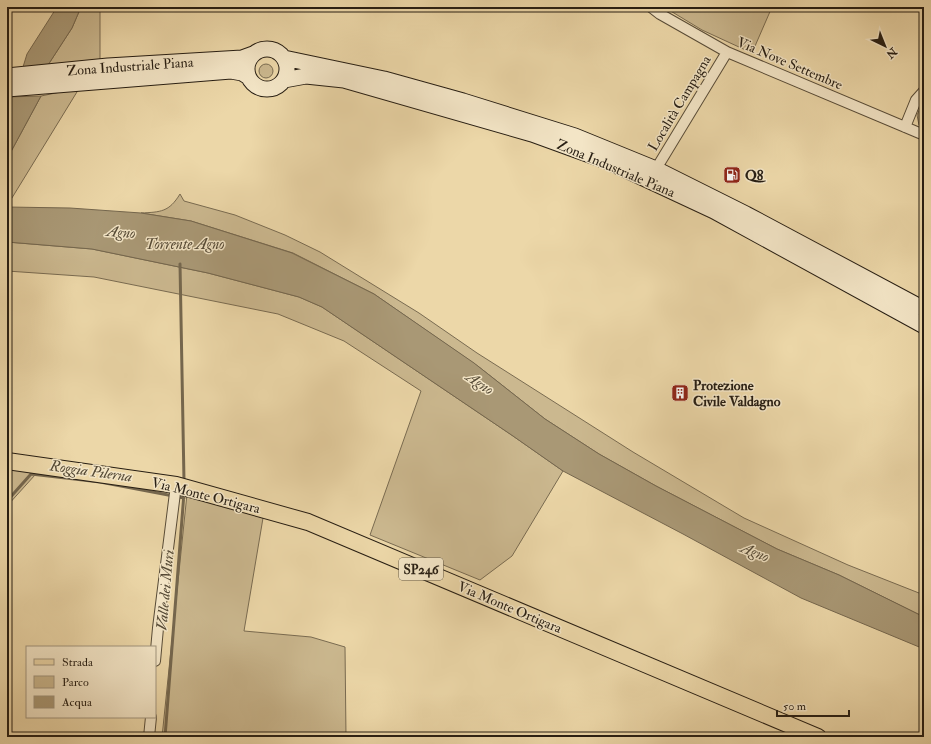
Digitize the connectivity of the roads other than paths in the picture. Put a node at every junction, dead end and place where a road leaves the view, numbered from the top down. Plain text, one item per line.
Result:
1 (651, 7) edge
2 (727, 52) junction
3 (253, 54) junction
4 (284, 58) junction
5 (247, 76) junction
6 (7, 80) edge
7 (284, 80) junction
8 (924, 92) edge
9 (905, 127) junction
10 (924, 136) edge
11 (656, 169) junction
12 (924, 310) edge
13 (924, 326) edge
14 (7, 461) edge
15 (176, 485) junction
16 (156, 650) edge
17 (151, 718) edge
18 (149, 737) edge
19 (818, 737) edge

1 - 2 street, Via Nove Settembre
2 - 9 street, Via Nove Settembre
2 - 11 street, Località Campagna
3 - 4 main road
3 - 5 main road
3 - 6 main road, Zona Industriale Piana
4 - 7 main road
4 - 11 main road, Zona Industriale Piana
5 - 6 main road, Zona Industriale Piana
5 - 7 main road
7 - 13 main road, Zona Industriale Piana
8 - 9 street
9 - 10 street, Via Nove Settembre
11 - 12 main road, Zona Industriale Piana
14 - 15 main road, Via Monte Ortigara / SP246
15 - 16 street
15 - 19 main road, Via Monte Ortigara / SP246
17 - 18 street

